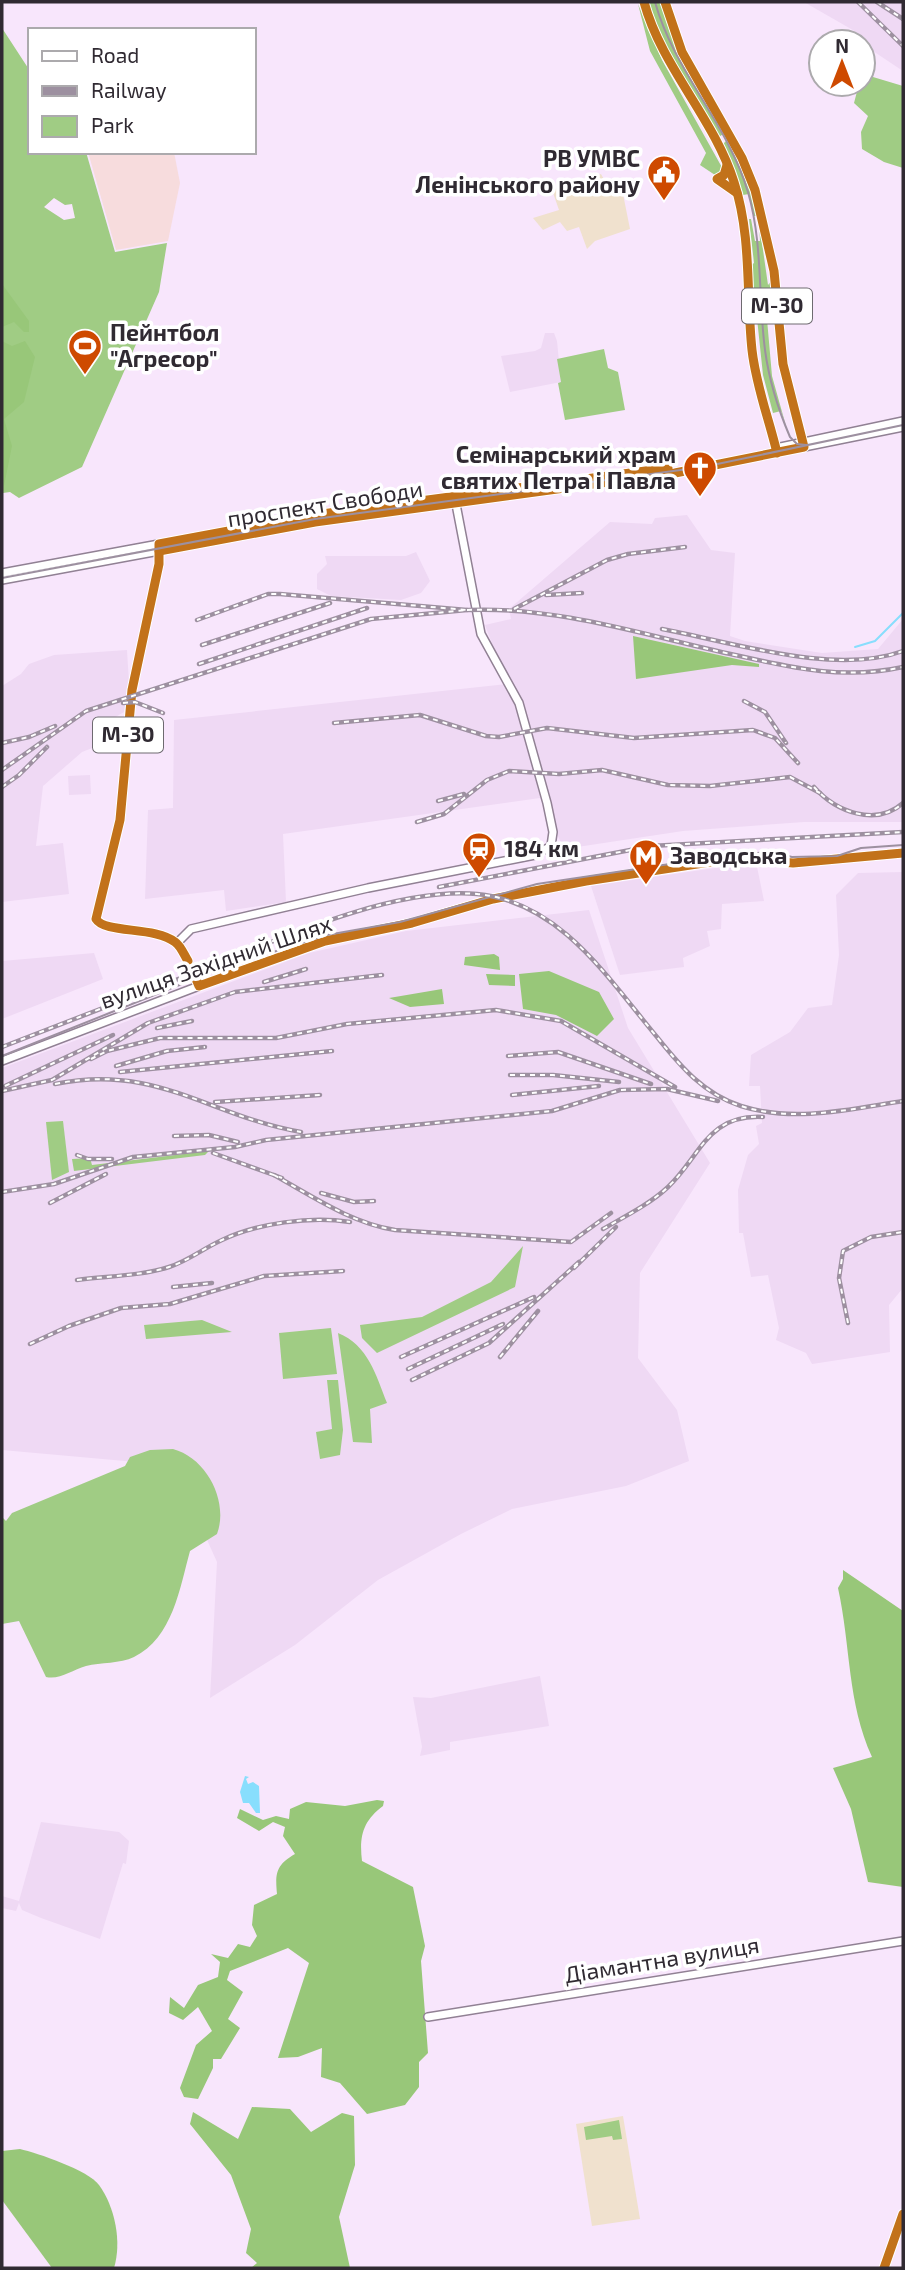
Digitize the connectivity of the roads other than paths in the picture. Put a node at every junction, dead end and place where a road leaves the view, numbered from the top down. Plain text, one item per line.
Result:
1 (644, 2) edge
2 (665, 2) edge
3 (729, 135) junction
4 (716, 142) junction
5 (727, 165) junction
6 (737, 192) junction
7 (903, 421) edge
8 (903, 427) edge
9 (804, 445) junction
10 (777, 451) junction
11 (455, 500) junction
12 (159, 547) junction
13 (2, 573) edge
14 (2, 580) edge
15 (903, 853) edge
16 (177, 943) junction
17 (188, 961) tunnel mouth
18 (198, 983) joint
19 (2, 1061) edge
20 (903, 1941) edge
21 (428, 2017) dead end
22 (903, 2214) edge
23 (884, 2268) edge

1 - 4 highway, М-30
2 - 3 highway, М-30
3 - 4 highway
3 - 9 highway, М-30
4 - 5 highway, М-30
5 - 6 highway, М-30
5 - 6 highway
6 - 10 highway, М-30
7 - 9 street, проспект Свободи
8 - 9 street, проспект Свободи
9 - 10 highway, проспект Свободи
10 - 11 highway, проспект Свободи
11 - 12 highway, проспект Свободи
11 - 16 street
12 - 13 street, проспект Свободи
12 - 14 street, проспект Свободи
12 - 16 highway, М-30
15 - 18 highway, вулиця Західний Шлях
16 - 17 highway
18 - 19 street, вулиця Західний Шлях
20 - 21 street, Діамантна вулиця
22 - 23 highway

